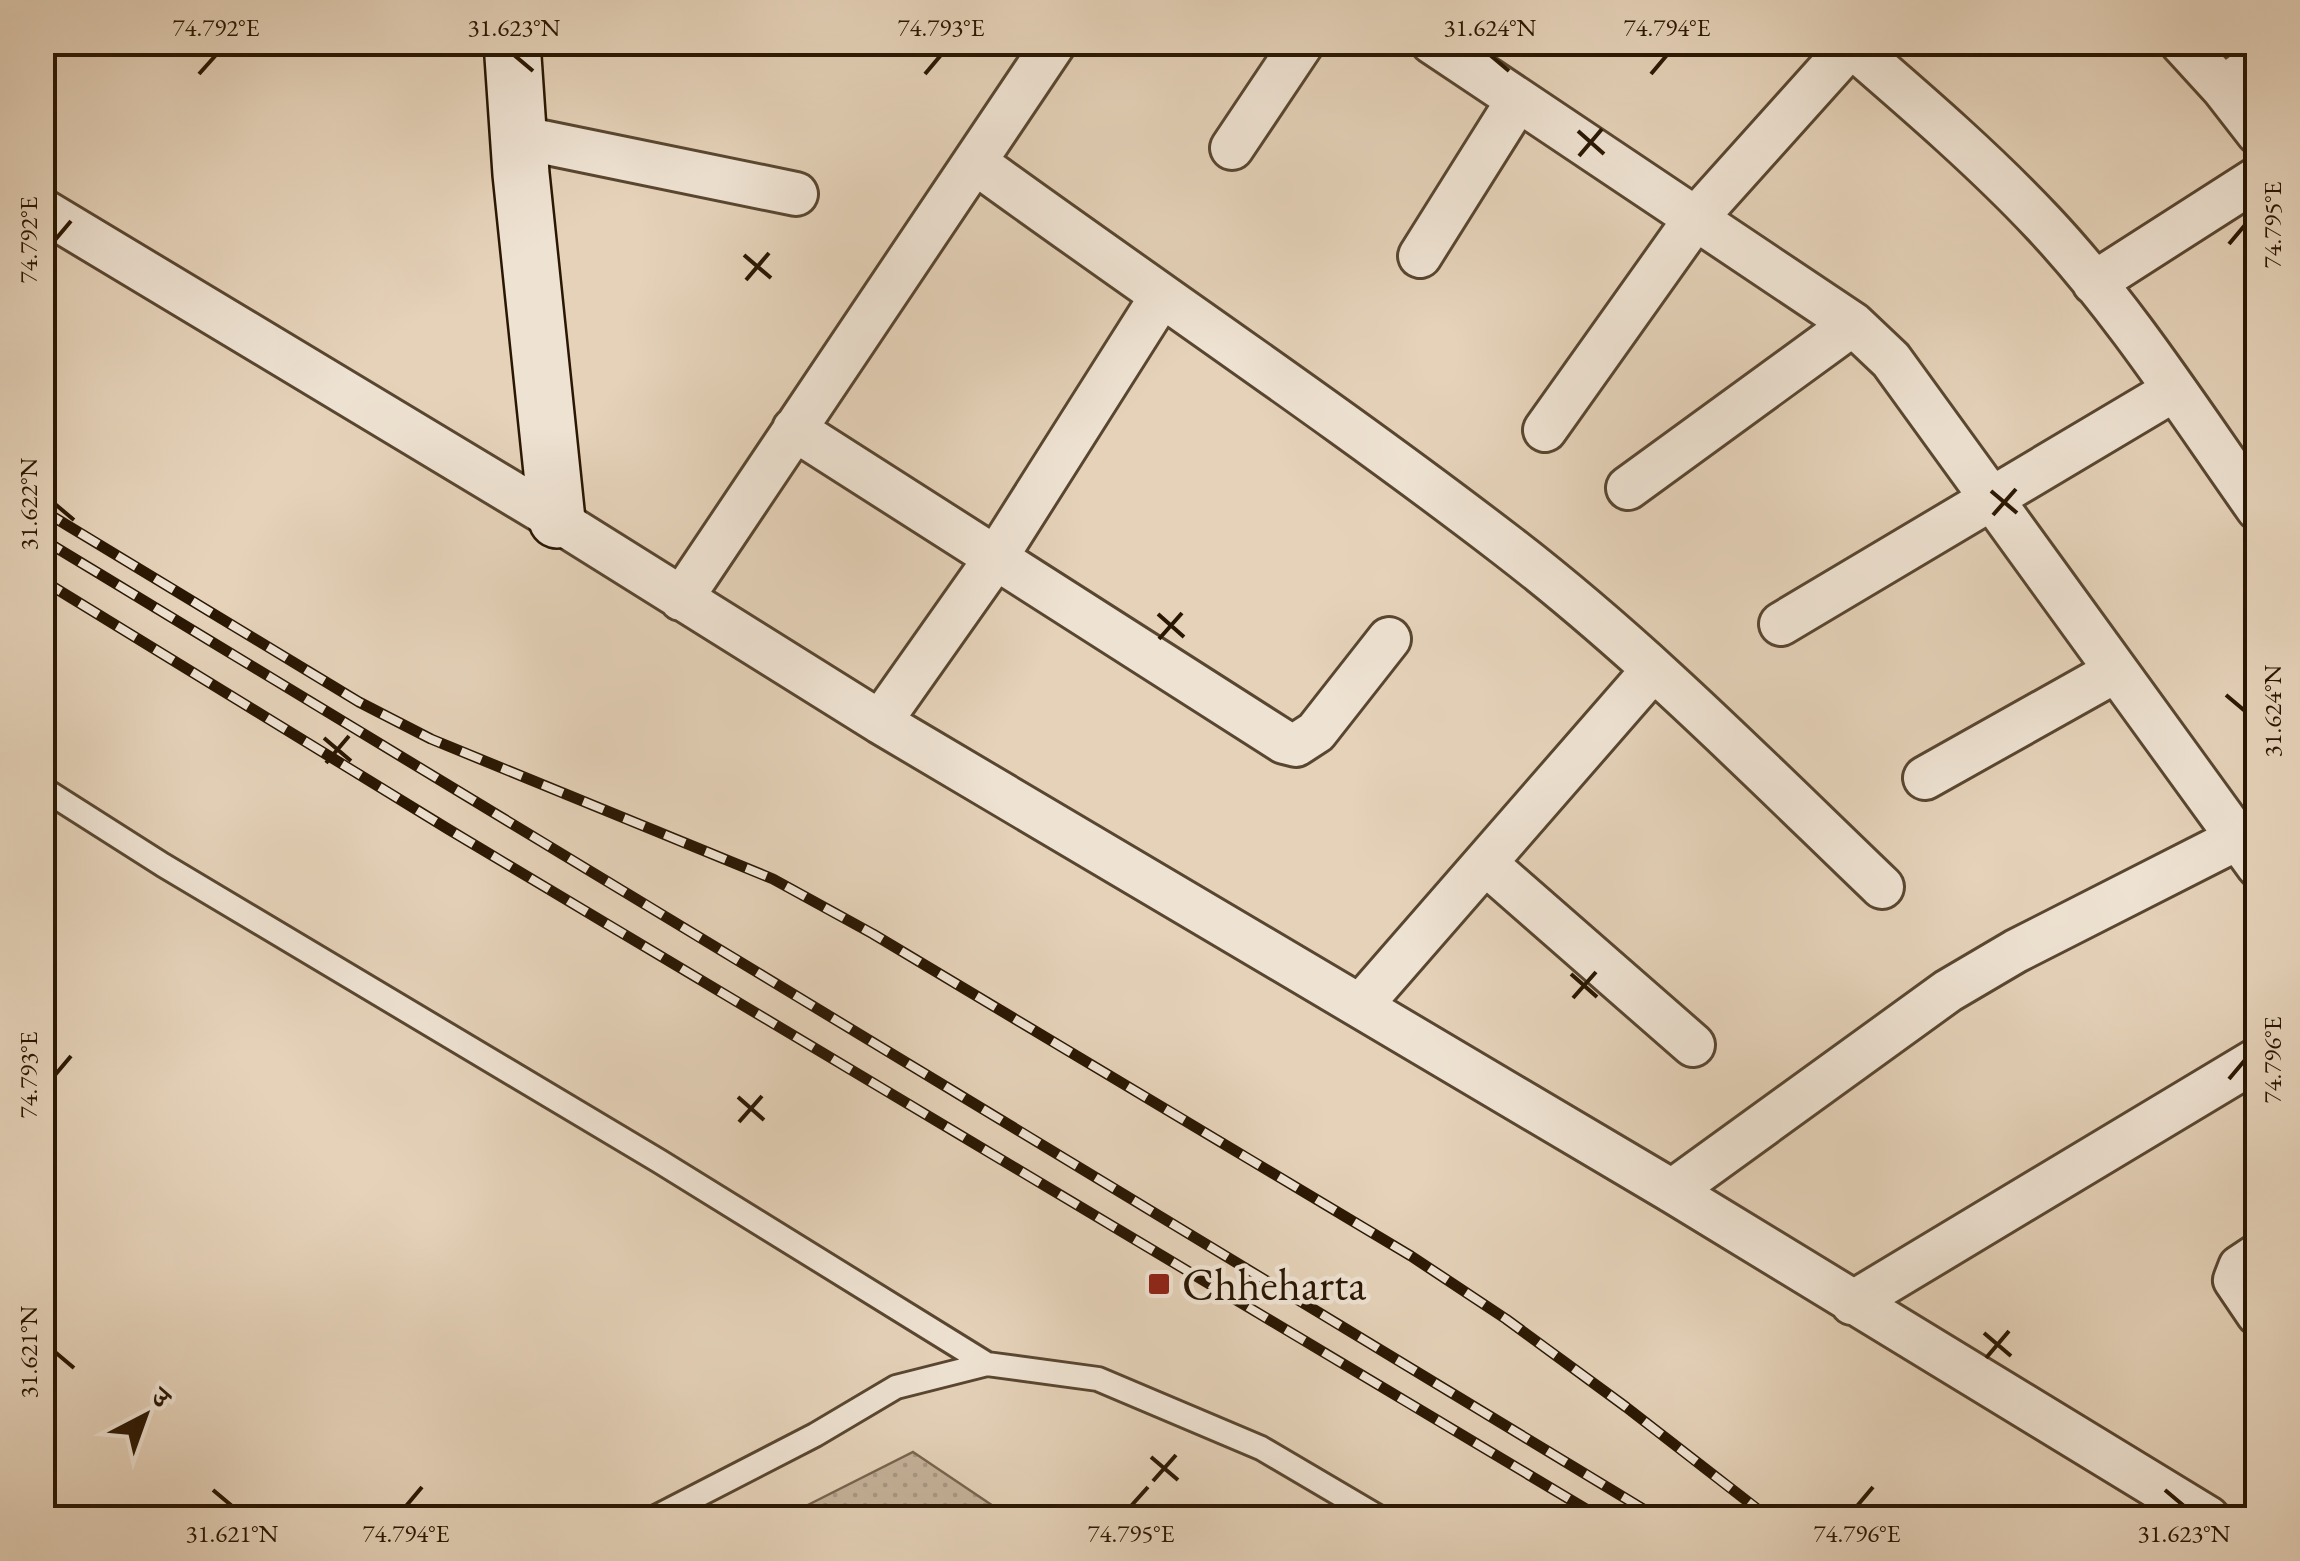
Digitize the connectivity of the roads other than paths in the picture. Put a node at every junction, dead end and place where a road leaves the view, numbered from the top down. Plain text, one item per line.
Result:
1 (512, 42) edge
2 (1055, 42) edge
3 (1303, 42) edge
4 (1432, 42) edge
5 (2181, 42) edge
6 (1851, 44) edge
7 (2258, 62) edge
8 (2223, 88) junction
9 (1518, 100) junction
10 (2258, 134) edge
11 (518, 136) junction
12 (1232, 148) dead end
13 (976, 163) junction
14 (2258, 178) edge
15 (796, 194) dead end
16 (42, 210) edge
17 (1695, 219) junction
18 (1420, 256) dead end
19 (2094, 283) junction
20 (1160, 297) junction
21 (1853, 324) junction
22 (2174, 390) junction
23 (794, 429) junction
24 (1545, 430) dead end
25 (1628, 488) dead end
26 (1990, 499) junction
27 (2258, 510) edge
28 (557, 520) junction
29 (995, 559) junction
30 (681, 599) junction
31 (1782, 624) dead end
32 (1389, 639) dead end
33 (1653, 670) junction
34 (2114, 672) junction
35 (880, 722) junction
36 (1924, 778) dead end
37 (42, 788) edge
38 (2251, 844) edge
39 (1485, 864) junction
40 (1882, 887) dead end
41 (1360, 1005) junction
42 (1693, 1045) dead end
43 (2258, 1060) edge
44 (1672, 1191) junction
45 (2258, 1255) edge
46 (1852, 1303) junction
47 (2258, 1314) edge
48 (986, 1364) junction
49 (654, 1518) edge
50 (1380, 1518) edge
51 (2208, 1518) edge

1 - 11 street
2 - 13 street
3 - 12 street
4 - 9 street
5 - 8 street
6 - 17 street
6 - 19 street
7 - 8 street
8 - 10 street
9 - 17 street
9 - 18 street
11 - 15 street
11 - 28 street
13 - 20 street
13 - 23 street
14 - 19 street
16 - 28 street
17 - 21 street
17 - 24 street
19 - 22 street
20 - 29 street
20 - 33 street
21 - 25 street
21 - 26 street
22 - 26 street
22 - 27 street
23 - 29 street
23 - 30 street
26 - 31 street
26 - 34 street
28 - 30 street
29 - 32 street
29 - 35 street
30 - 35 street
33 - 39 street
33 - 40 street
34 - 36 street
34 - 38 street
35 - 41 street
37 - 48 lane
38 - 44 street
39 - 41 street
39 - 42 street
41 - 44 street
43 - 46 street
44 - 46 street
45 - 47 street
46 - 51 street
48 - 49 lane
48 - 50 lane

